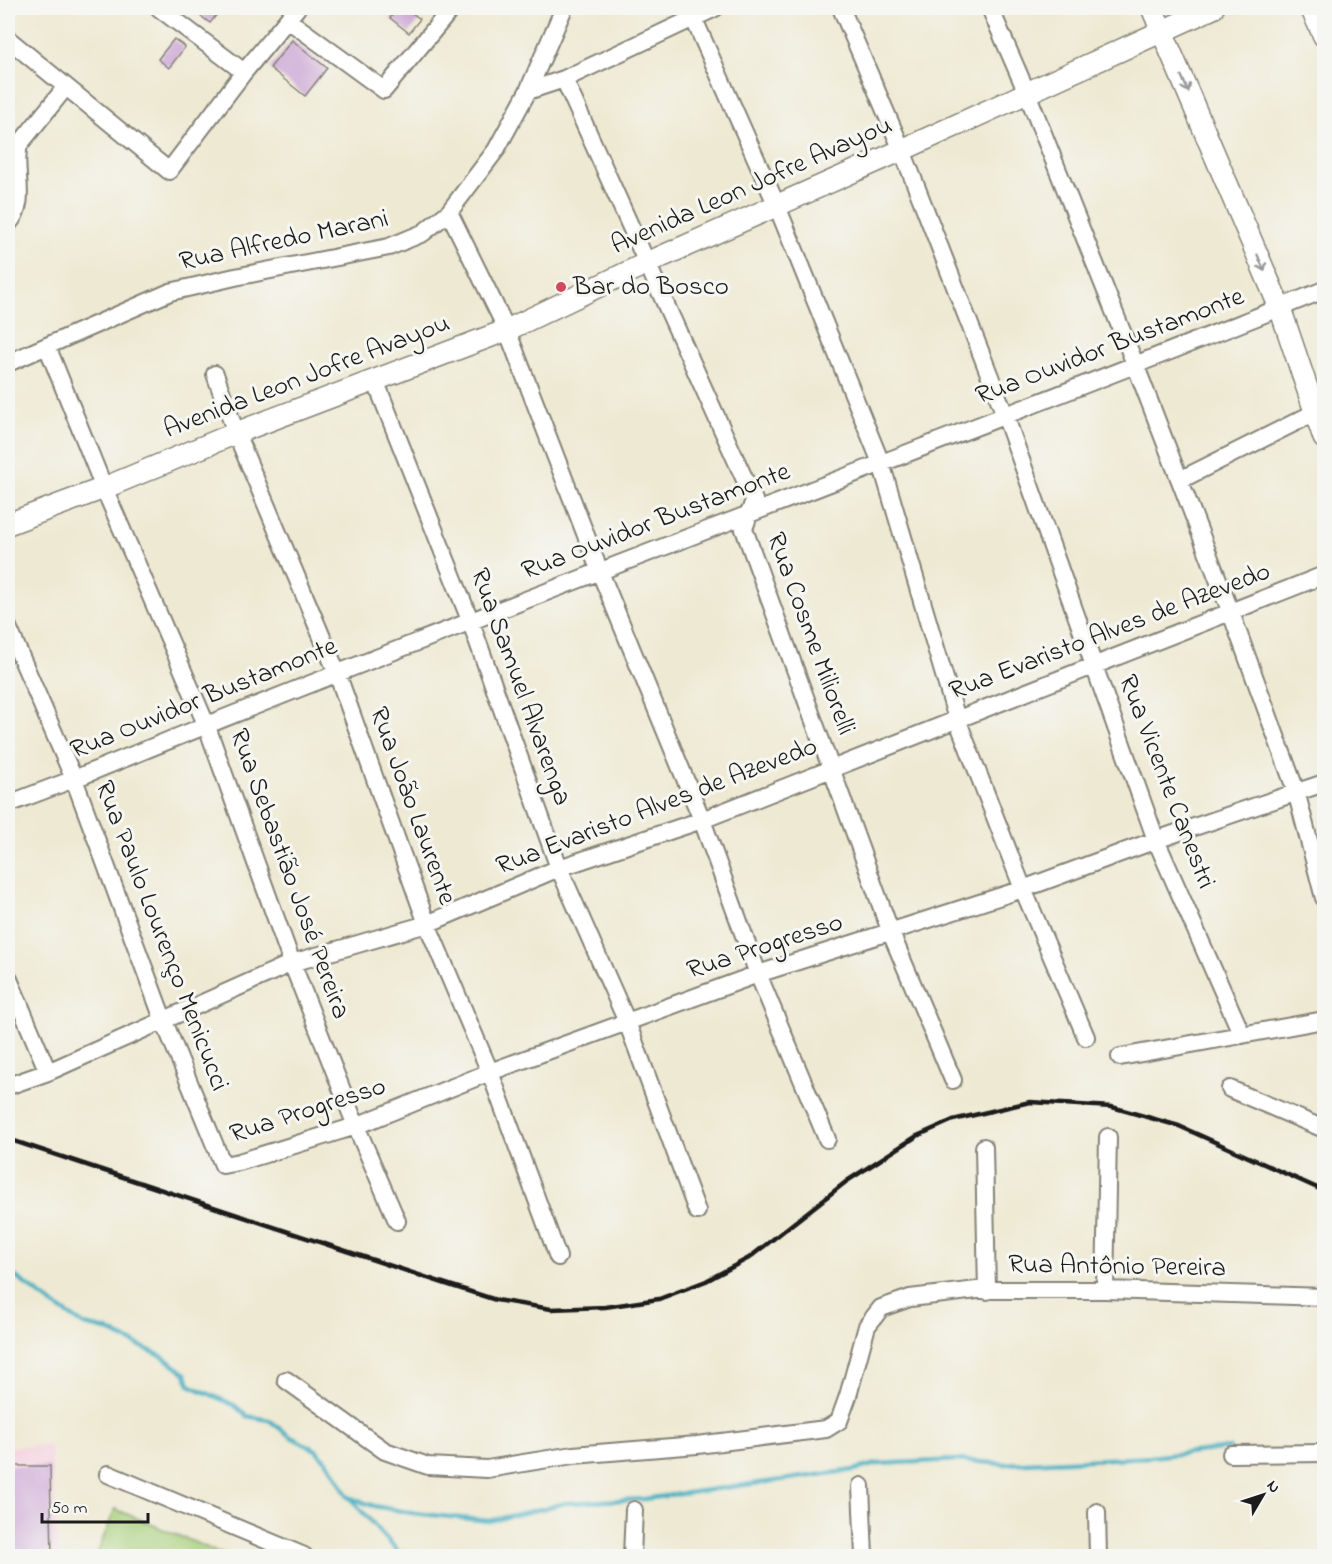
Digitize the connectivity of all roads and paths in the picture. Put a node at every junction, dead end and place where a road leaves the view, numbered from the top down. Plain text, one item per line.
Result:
1 (159, 8) edge
2 (452, 8) edge
3 (564, 8) edge
4 (715, 8) edge
5 (841, 8) edge
6 (990, 8) edge
7 (1152, 8) edge
8 (1213, 8) edge
9 (1311, 8) edge
10 (692, 13) edge
11 (292, 14) edge
12 (1162, 30) junction
13 (1324, 36) edge
14 (8, 39) edge
15 (244, 72) junction
16 (564, 79) junction
17 (65, 88) junction
18 (528, 92) junction
19 (1027, 93) junction
20 (902, 150) junction
21 (777, 206) junction
22 (449, 212) junction
23 (8, 224) edge
24 (647, 263) junction
25 (1324, 290) edge
26 (1280, 308) junction
27 (507, 330) junction
28 (47, 346) junction
29 (8, 363) edge
30 (1135, 364) junction
31 (215, 374) dead end
32 (375, 380) junction
33 (1319, 410) edge
34 (1005, 415) junction
35 (236, 433) junction
36 (1324, 438) edge
37 (881, 463) junction
38 (1180, 480) junction
39 (104, 488) junction
40 (749, 513) junction
41 (8, 524) edge
42 (600, 572) junction
43 (1324, 575) edge
44 (1231, 613) junction
45 (470, 620) junction
46 (8, 627) edge
47 (1094, 665) junction
48 (338, 673) junction
49 (957, 719) junction
50 (206, 724) junction
51 (832, 768) junction
52 (74, 779) junction
53 (1324, 783) edge
54 (1296, 791) junction
55 (8, 804) edge
56 (702, 820) junction
57 (1156, 840) junction
58 (558, 868) junction
59 (1023, 889) junction
60 (1324, 898) edge
61 (428, 924) junction
62 (891, 933) junction
63 (292, 963) junction
64 (758, 974) junction
65 (8, 977) edge
66 (163, 1019) junction
67 (1324, 1020) edge
68 (627, 1022) junction
69 (1242, 1035) junction
70 (1086, 1037) dead end
71 (1120, 1058) dead end
72 (48, 1072) junction
73 (490, 1072) junction
74 (953, 1080) dead end
75 (8, 1086) edge
76 (1230, 1089) dead end
77 (356, 1126) junction
78 (1324, 1129) edge
79 (1107, 1137) dead end
80 (827, 1139) dead end
81 (984, 1147) dead end
82 (223, 1165) joint
83 (697, 1211) dead end
84 (397, 1221) dead end
85 (558, 1257) dead end
86 (1105, 1290) junction
87 (987, 1291) junction
88 (1324, 1297) edge
89 (286, 1380) dead end
90 (1324, 1453) edge
91 (1231, 1454) dead end
92 (108, 1474) dead end
93 (861, 1486) dead end
94 (634, 1510) dead end
95 (1096, 1512) dead end
96 (304, 1557) edge
97 (632, 1557) edge
98 (864, 1557) edge
99 (1098, 1557) edge

1 - 15 street
2 - 11 street
3 - 18 street, Rua Alfredo Marani
4 - 10 street
5 - 20 street, Rua Vicente Canestri
6 - 19 street
7 - 12 street
8 - 12 street, Avenida Leon Jofre Avayou
9 - 13 street
10 - 16 street
10 - 21 street
11 - 15 street
12 - 19 street, Avenida Leon Jofre Avayou
12 -> 26 street
14 - 17 street
15 - 17 street
16 - 18 street
16 - 24 street, Rua Cosme Miliorelli
17 - 23 street
18 - 22 street, Rua Alfredo Marani
19 - 20 street, Avenida Leon Jofre Avayou
19 - 30 street
20 - 21 street, Avenida Leon Jofre Avayou
20 - 34 street, Rua Vicente Canestri
21 - 24 street, Avenida Leon Jofre Avayou
21 - 37 street
22 - 27 street
22 - 28 street, Rua Alfredo Marani
24 - 27 street, Avenida Leon Jofre Avayou
24 - 40 street, Rua Cosme Miliorelli
25 - 26 street, Rua Ouvidor Bustamonte
26 - 30 street, Rua Ouvidor Bustamonte
26 - 33 street
27 - 32 street, Avenida Leon Jofre Avayou
27 - 42 street
28 - 29 street, Rua Alfredo Marani
28 - 39 street, Rua Sebastião José Pereira
30 - 34 street, Rua Ouvidor Bustamonte
30 - 38 street
31 - 35 street, Rua João Laurente
32 - 35 street, Avenida Leon Jofre Avayou
32 - 45 street, Rua Samuel Alvarenga
33 - 36 street
33 - 38 street
34 - 37 street, Rua Ouvidor Bustamonte
34 - 47 street, Rua Vicente Canestri
35 - 39 street, Avenida Leon Jofre Avayou
35 - 48 street, Rua João Laurente
37 - 40 street, Rua Ouvidor Bustamonte
37 - 49 street
38 - 44 street
39 - 41 street, Avenida Leon Jofre Avayou
39 - 50 street, Rua Sebastião José Pereira
40 - 42 street, Rua Ouvidor Bustamonte
40 - 51 street, Rua Cosme Miliorelli
42 - 45 street, Rua Ouvidor Bustamonte
42 - 56 street
43 - 44 street, Rua Evaristo Alves de Azevedo
44 - 47 street, Rua Evaristo Alves de Azevedo
44 - 54 street
45 - 48 street, Rua Ouvidor Bustamonte
45 - 58 street, Rua Samuel Alvarenga
46 - 52 street, Rua Paulo Lourenço Menicucci
47 - 49 street, Rua Evaristo Alves de Azevedo
47 - 57 street, Rua Vicente Canestri
48 - 50 street, Rua Ouvidor Bustamonte
48 - 61 street, Rua João Laurente
49 - 51 street, Rua Evaristo Alves de Azevedo
49 - 59 street
50 - 52 street, Rua Ouvidor Bustamonte
50 - 63 street, Rua Sebastião José Pereira
51 - 56 street, Rua Evaristo Alves de Azevedo
51 - 62 street, Rua Cosme Miliorelli
52 - 55 street, Rua Ouvidor Bustamonte
52 - 66 street, Rua Paulo Lourenço Menicucci
53 - 54 street, Rua Progresso
54 - 57 street, Rua Progresso
54 - 60 street
56 - 58 street, Rua Evaristo Alves de Azevedo
56 - 64 street
57 - 59 street, Rua Progresso
57 - 69 street, Rua Vicente Canestri
58 - 61 street, Rua Evaristo Alves de Azevedo
58 - 68 street, Rua Samuel Alvarenga
59 - 62 street, Rua Progresso
59 - 70 street
61 - 63 street, Rua Evaristo Alves de Azevedo
61 - 73 street, Rua João Laurente
62 - 64 street, Rua Progresso
62 - 74 street, Rua Cosme Miliorelli
63 - 66 street, Rua Evaristo Alves de Azevedo
63 - 77 street, Rua Sebastião José Pereira
64 - 68 street, Rua Progresso
64 - 80 street
65 - 72 street
66 - 72 street, Rua Evaristo Alves de Azevedo
66 - 82 street, Rua Paulo Lourenço Menicucci
67 - 69 street
68 - 73 street, Rua Progresso
68 - 83 street, Rua Samuel Alvarenga
69 - 71 street
72 - 75 street, Rua Evaristo Alves de Azevedo
73 - 77 street, Rua Progresso
73 - 85 street, Rua João Laurente
76 - 78 street
77 - 82 street, Rua Progresso
77 - 84 street, Rua Sebastião José Pereira
79 - 86 street
81 - 87 street
86 - 87 street, Rua Antônio Pereira
86 - 88 street, Rua Antônio Pereira
87 - 89 street, Rua Antônio Pereira
90 - 91 street
92 - 96 street
93 - 98 street
94 - 97 street
95 - 99 street

